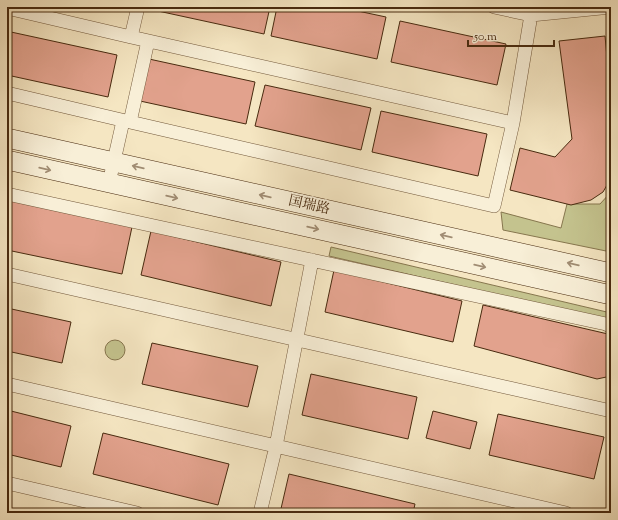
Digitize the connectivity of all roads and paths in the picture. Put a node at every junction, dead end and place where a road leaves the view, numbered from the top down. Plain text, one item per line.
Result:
1 (138, 7) edge
2 (494, 7) edge
3 (611, 7) edge
4 (7, 8) edge
5 (531, 15) junction
6 (131, 37) junction
7 (148, 41) junction
8 (7, 93) edge
9 (127, 121) junction
10 (513, 123) junction
11 (7, 138) edge
12 (7, 160) edge
13 (114, 162) junction
14 (109, 183) junction
15 (7, 194) edge
16 (312, 260) junction
17 (611, 273) edge
18 (7, 274) edge
19 (611, 295) edge
20 (611, 327) edge
21 (296, 340) junction
22 (7, 384) edge
23 (611, 411) edge
24 (276, 446) junction
25 (7, 483) edge
26 (137, 513) edge
27 (260, 513) edge
28 (566, 513) edge

1 - 6 street
2 - 5 street
3 - 5 street
4 - 6 street
5 - 10 street
6 - 7 street
7 - 9 street
7 - 10 street
8 - 9 street
9 - 10 street
9 - 13 street
11 - 13 street, 国瑞路
12 -> 14 street, 国瑞路
13 - 14 street
17 -> 13 street, 国瑞路
14 -> 19 street, 国瑞路
15 - 16 street
16 - 20 street
16 - 21 street
18 - 21 street
21 - 23 street
21 - 24 street
22 - 24 street
24 - 27 street
24 - 28 street
25 - 26 street

